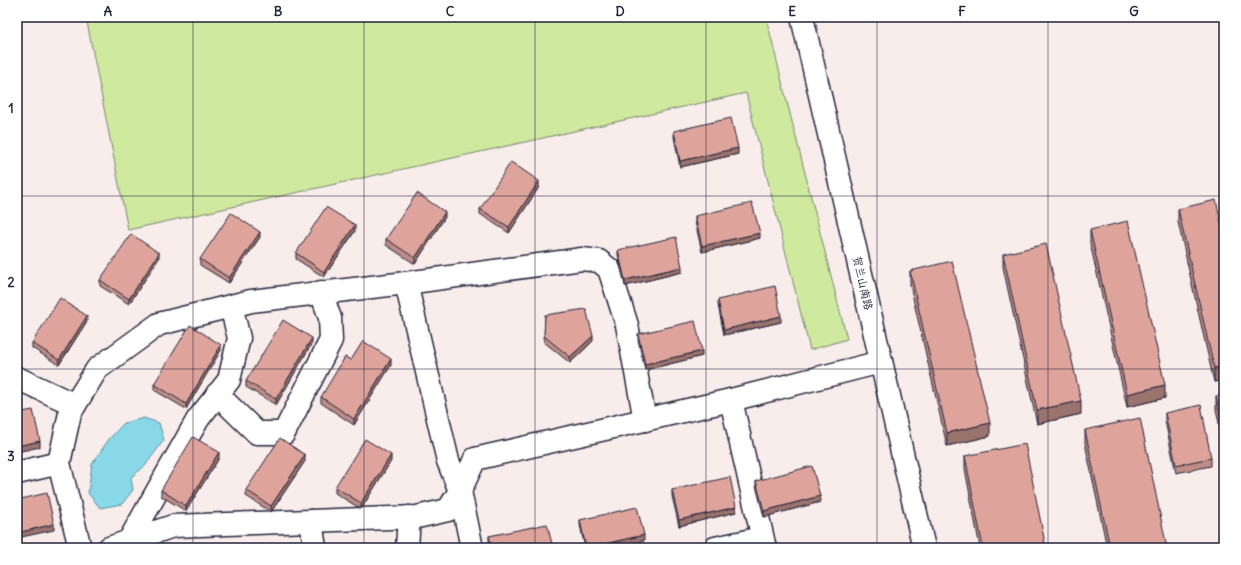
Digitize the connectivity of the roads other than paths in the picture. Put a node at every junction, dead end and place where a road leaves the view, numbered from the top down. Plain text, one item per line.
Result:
1 (802, 17) edge
2 (406, 283) junction
3 (321, 292) junction
4 (230, 306) junction
5 (881, 362) junction
6 (17, 378) edge
7 (217, 394) junction
8 (731, 400) junction
9 (75, 405) junction
10 (645, 420) junction
11 (59, 463) junction
12 (17, 473) edge
13 (460, 491) junction
14 (409, 517) junction
15 (311, 521) junction
16 (129, 541) junction
17 (764, 543) edge
18 (80, 548) edge
19 (109, 548) edge
20 (315, 548) edge
21 (407, 548) edge
22 (472, 548) edge
23 (715, 548) edge
24 (924, 548) edge

1 - 5 street, 贺兰山南路
2 - 3 street
2 - 10 street
2 - 13 street
3 - 4 street
3 - 7 street
4 - 7 street
4 - 9 street
5 - 8 street
5 - 24 street, 贺兰山南路
6 - 9 street
7 - 16 street
8 - 10 street
8 - 17 street
9 - 11 street
10 - 13 street
11 - 12 street
11 - 18 street
13 - 14 street
13 - 22 street
14 - 15 street
14 - 21 street
15 - 16 street
15 - 20 street
16 - 19 street
17 - 23 street

